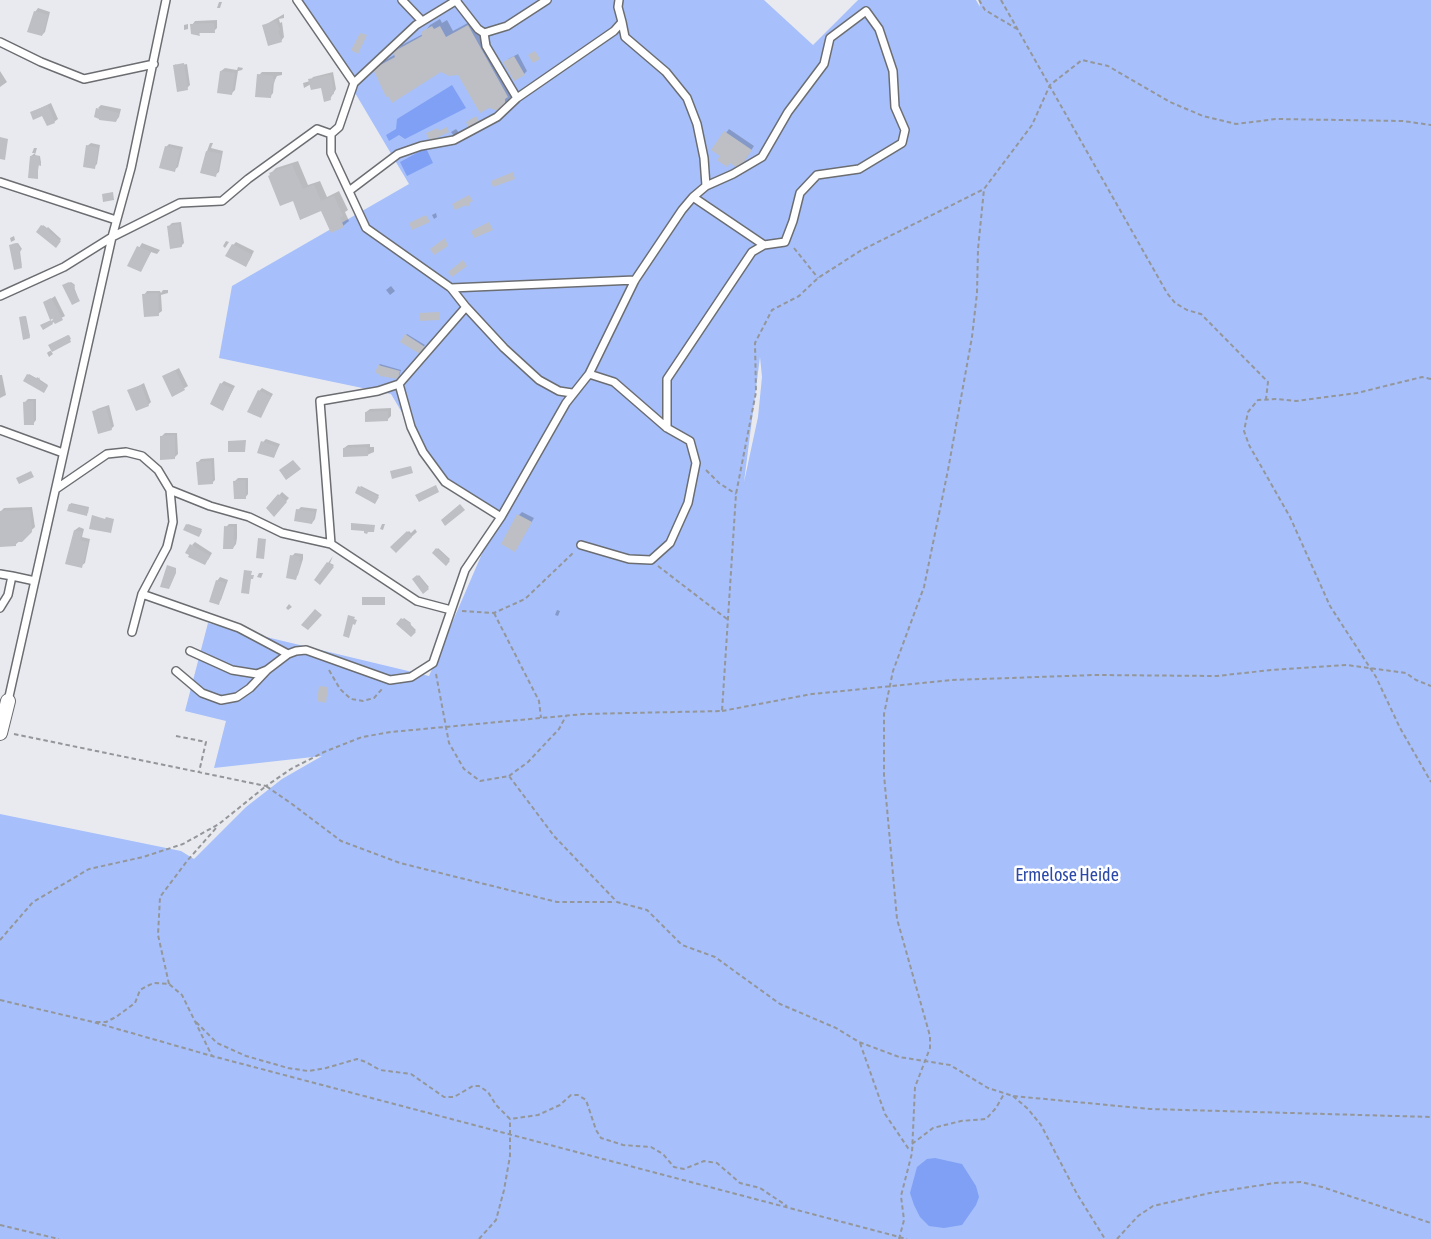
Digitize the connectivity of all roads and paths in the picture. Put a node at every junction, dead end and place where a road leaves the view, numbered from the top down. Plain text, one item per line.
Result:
1 (166, 0) edge
2 (297, 0) edge
3 (402, 0) edge
4 (547, 0) edge
5 (619, 0) edge
6 (979, 0) edge
7 (1001, 0) edge
8 (457, 1) edge
9 (423, 21) junction
10 (622, 22) junction
11 (1018, 30) junction
12 (484, 33) junction
13 (0, 42) edge
14 (154, 64) junction
15 (354, 83) junction
16 (1050, 85) junction
17 (517, 98) junction
18 (1431, 125) edge
19 (331, 134) junction
20 (0, 182) edge
21 (706, 186) junction
22 (984, 189) junction
23 (349, 191) junction
24 (693, 197) junction
25 (116, 220) junction
26 (112, 237) junction
27 (785, 242) junction
28 (764, 245) junction
29 (818, 278) junction
30 (635, 280) junction
31 (451, 288) junction
32 (0, 296) edge
33 (466, 307) junction
34 (589, 374) junction
35 (1431, 379) edge
36 (399, 384) junction
37 (572, 393) junction
38 (1266, 399) junction
39 (667, 428) junction
40 (0, 430) edge
41 (63, 453) junction
42 (696, 463) junction
43 (56, 489) junction
44 (170, 490) junction
45 (736, 494) junction
46 (501, 517) junction
47 (331, 544) junction
48 (581, 545) joint
49 (651, 560) junction
50 (0, 574) edge
51 (12, 576) junction
52 (35, 581) junction
53 (142, 594) junction
54 (0, 608) edge
55 (452, 610) junction
56 (494, 613) junction
57 (728, 620) junction
58 (132, 632) dead end
59 (190, 651) dead end
60 (288, 654) junction
61 (320, 655) junction
62 (433, 663) junction
63 (1371, 668) junction
64 (267, 670) junction
65 (176, 671) dead end
66 (390, 680) junction
67 (890, 686) junction
68 (1431, 686) edge
69 (8, 701) joint
70 (722, 711) junction
71 (566, 716) junction
72 (541, 718) junction
73 (444, 728) junction
74 (0, 732) edge
75 (176, 736) dead end
76 (199, 772) junction
77 (509, 776) junction
78 (1431, 782) edge
79 (266, 786) junction
80 (219, 824) junction
81 (617, 902) junction
82 (0, 940) edge
83 (169, 984) junction
84 (0, 1000) edge
85 (93, 1022) junction
86 (196, 1022) junction
87 (860, 1042) junction
88 (212, 1056) junction
89 (925, 1061) junction
90 (1004, 1094) junction
91 (1013, 1096) junction
92 (1431, 1117) edge
93 (510, 1119) junction
94 (509, 1134) junction
95 (912, 1144) junction
96 (912, 1154) junction
97 (789, 1207) junction
98 (1431, 1223) edge
99 (0, 1225) edge
100 (899, 1237) edge
101 (58, 1239) edge
102 (480, 1239) edge
103 (907, 1239) edge
104 (1105, 1239) edge
105 (1117, 1239) edge

1 - 14 lane
2 - 15 lane
3 - 9 lane
4 - 12 lane
5 - 10 lane
6 - 11 path
7 - 11 path
8 - 9 lane
8 - 12 lane
9 - 15 lane
10 - 17 lane
10 - 21 lane
11 - 16 path
12 - 17 lane
13 - 14 lane
14 - 25 lane
15 - 19 lane
16 - 18 path
16 - 22 path
16 - 38 path
17 - 23 lane
19 - 23 lane
19 - 26 lane
20 - 25 lane
21 - 24 lane
21 - 27 lane
22 - 29 path
22 - 67 path
23 - 31 lane
24 - 28 lane
24 - 30 lane
25 - 26 lane
26 - 32 lane
26 - 41 lane
27 - 28 lane
27 - 29 path
28 - 39 lane
29 - 45 path
30 - 31 lane
30 - 34 lane
31 - 33 lane
33 - 36 lane
33 - 37 lane
34 - 37 lane
34 - 39 lane
35 - 38 path
36 - 46 lane
36 - 47 lane
37 - 46 lane
38 - 63 path
39 - 42 lane
40 - 41 lane
41 - 43 lane
42 - 45 path
42 - 49 lane
43 - 44 lane
43 - 52 lane
44 - 47 lane
44 - 53 lane
45 - 57 path
46 - 55 lane
47 - 55 lane
48 - 49 lane
48 - 56 path
49 - 57 path
50 - 51 lane
51 - 52 lane
51 - 54 lane
52 - 69 lane
53 - 58 lane
53 - 60 lane
55 - 56 path
55 - 62 lane
56 - 72 path
57 - 70 path
59 - 64 lane
60 - 61 lane
60 - 64 lane
61 - 66 lane
61 - 66 path
62 - 66 lane
62 - 73 path
63 - 67 path
63 - 68 path
63 - 78 path
64 - 65 lane
67 - 70 path
67 - 89 path
69 - 74 street
70 - 71 path
71 - 72 path
71 - 77 path
72 - 73 path
73 - 77 path
73 - 79 path
74 - 76 path
75 - 76 path
76 - 79 path
77 - 81 path
79 - 80 path
79 - 81 path
80 - 82 path
80 - 83 path
81 - 87 path
83 - 85 path
83 - 86 path
84 - 85 path
85 - 88 path
86 - 88 path
86 - 93 path
87 - 89 path
87 - 96 path
88 - 94 path
89 - 90 path
89 - 95 path
90 - 91 path
90 - 95 path
91 - 92 path
91 - 104 path
93 - 94 path
93 - 97 path
94 - 97 path
94 - 102 path
95 - 96 path
96 - 100 path
97 - 100 path
98 - 105 path
99 - 101 path
100 - 103 path

